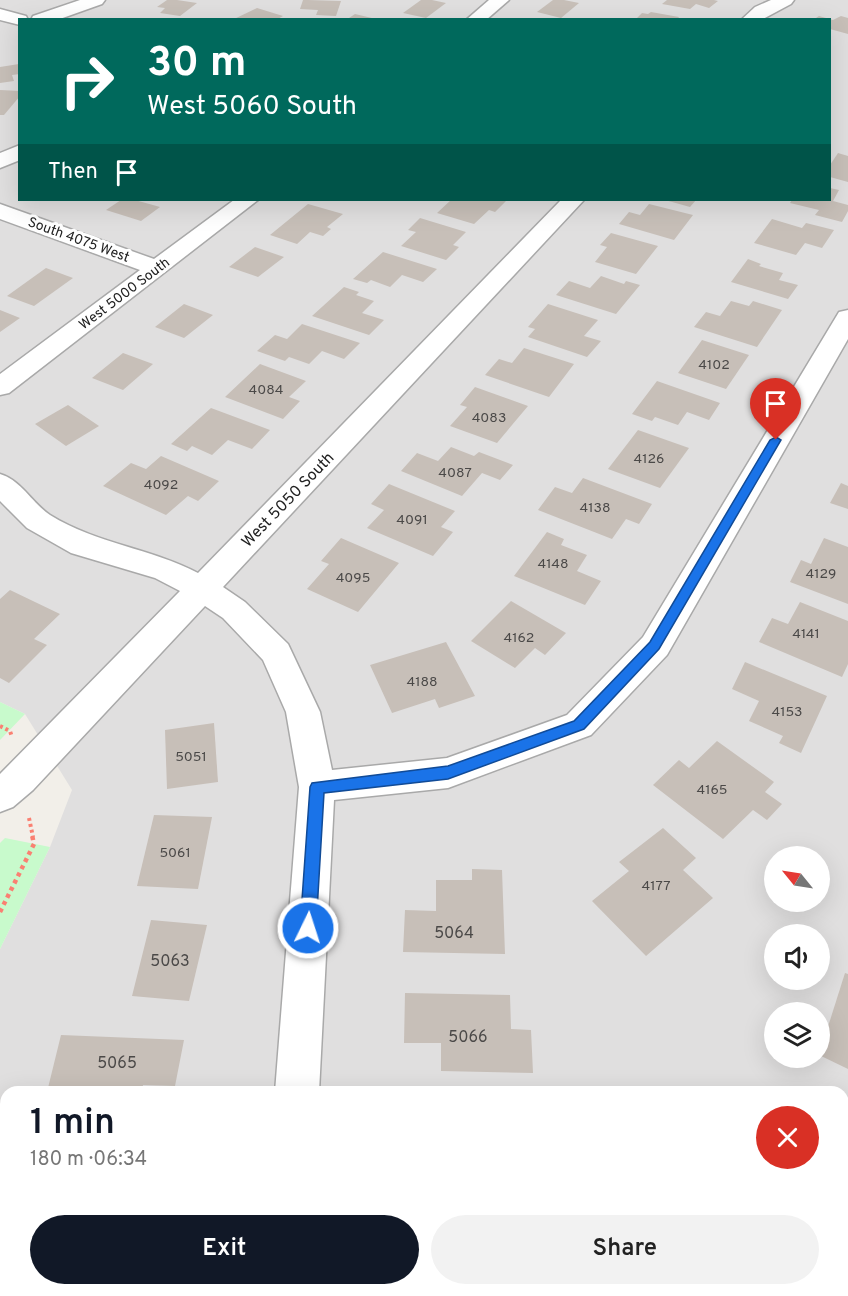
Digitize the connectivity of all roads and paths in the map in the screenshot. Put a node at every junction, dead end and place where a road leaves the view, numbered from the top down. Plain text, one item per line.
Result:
1 (96, 0) edge
2 (500, 0) edge
3 (785, 0) edge
4 (0, 14) edge
5 (45, 18) edge
6 (477, 18) edge
7 (752, 18) edge
8 (18, 19) edge
9 (18, 152) edge
10 (0, 162) edge
11 (246, 201) edge
12 (572, 201) edge
13 (0, 211) edge
14 (158, 268) junction
15 (848, 317) edge
16 (0, 387) edge
17 (0, 483) edge
18 (202, 588) junction
19 (0, 726) edge
20 (12, 740) dead end
21 (317, 787) junction
22 (0, 796) edge
23 (28, 818) dead end
24 (0, 912) edge
25 (297, 1086) edge

1 - 5 street
2 - 6 street
3 - 7 street
4 - 8 street
9 - 10 street
11 - 14 street, West 5000 South
12 - 18 street, West 5050 South
13 - 14 street, South 4075 West
14 - 16 street, West 5000 South
15 - 21 street
17 - 18 street
18 - 21 street
18 - 22 street, West 5050 South
19 - 20 path
21 - 25 street
23 - 24 path

